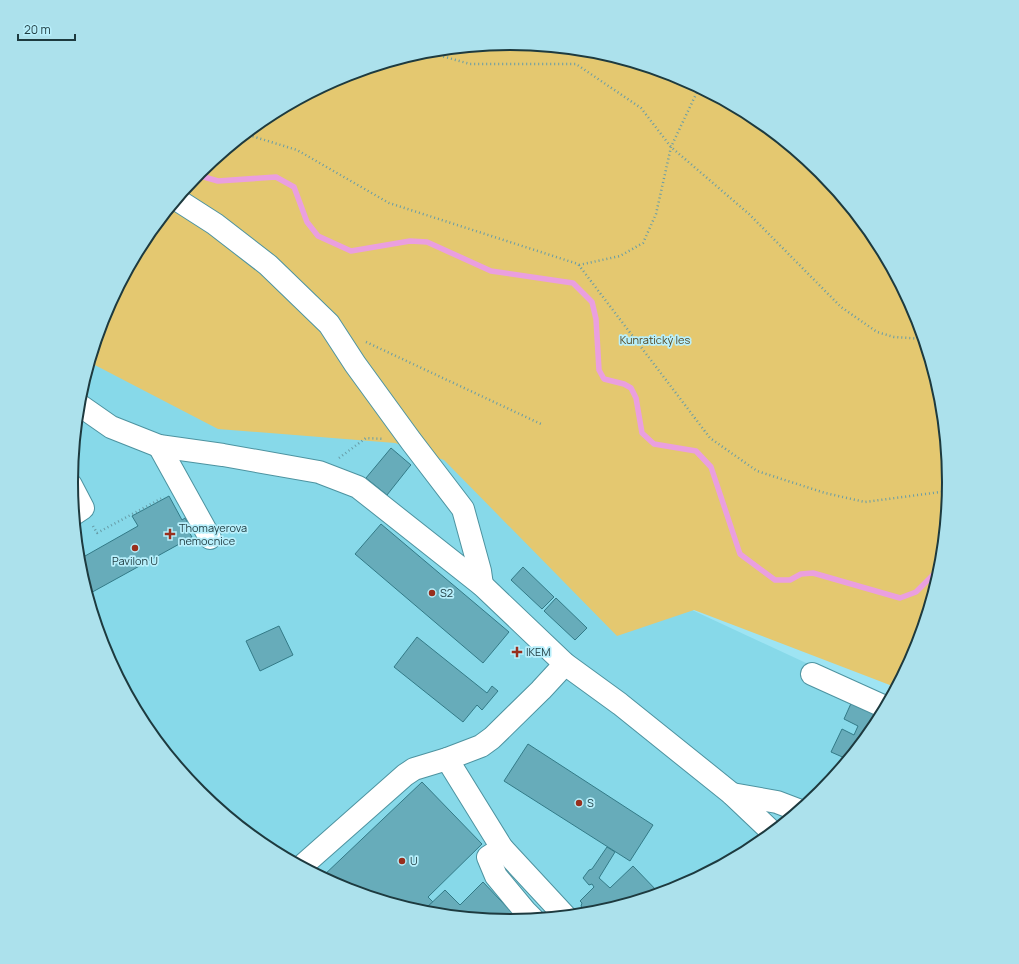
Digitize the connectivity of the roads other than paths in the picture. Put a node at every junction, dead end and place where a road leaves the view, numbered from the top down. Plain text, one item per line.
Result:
1 (181, 202) edge
2 (84, 408) edge
3 (159, 446) junction
4 (210, 538) dead end
5 (482, 585) junction
6 (565, 664) junction
7 (812, 674) dead end
8 (880, 705) edge
9 (447, 759) junction
10 (732, 794) junction
11 (793, 808) edge
12 (768, 828) edge
13 (502, 848) junction
14 (306, 863) edge
15 (560, 911) edge
16 (527, 913) edge

1 - 5 lane
2 - 3 lane
3 - 4 lane
3 - 5 lane
5 - 6 lane
6 - 9 lane
6 - 10 lane
7 - 8 lane
9 - 13 lane
9 - 14 lane
10 - 11 lane
10 - 12 lane
13 - 15 lane
13 - 16 lane

